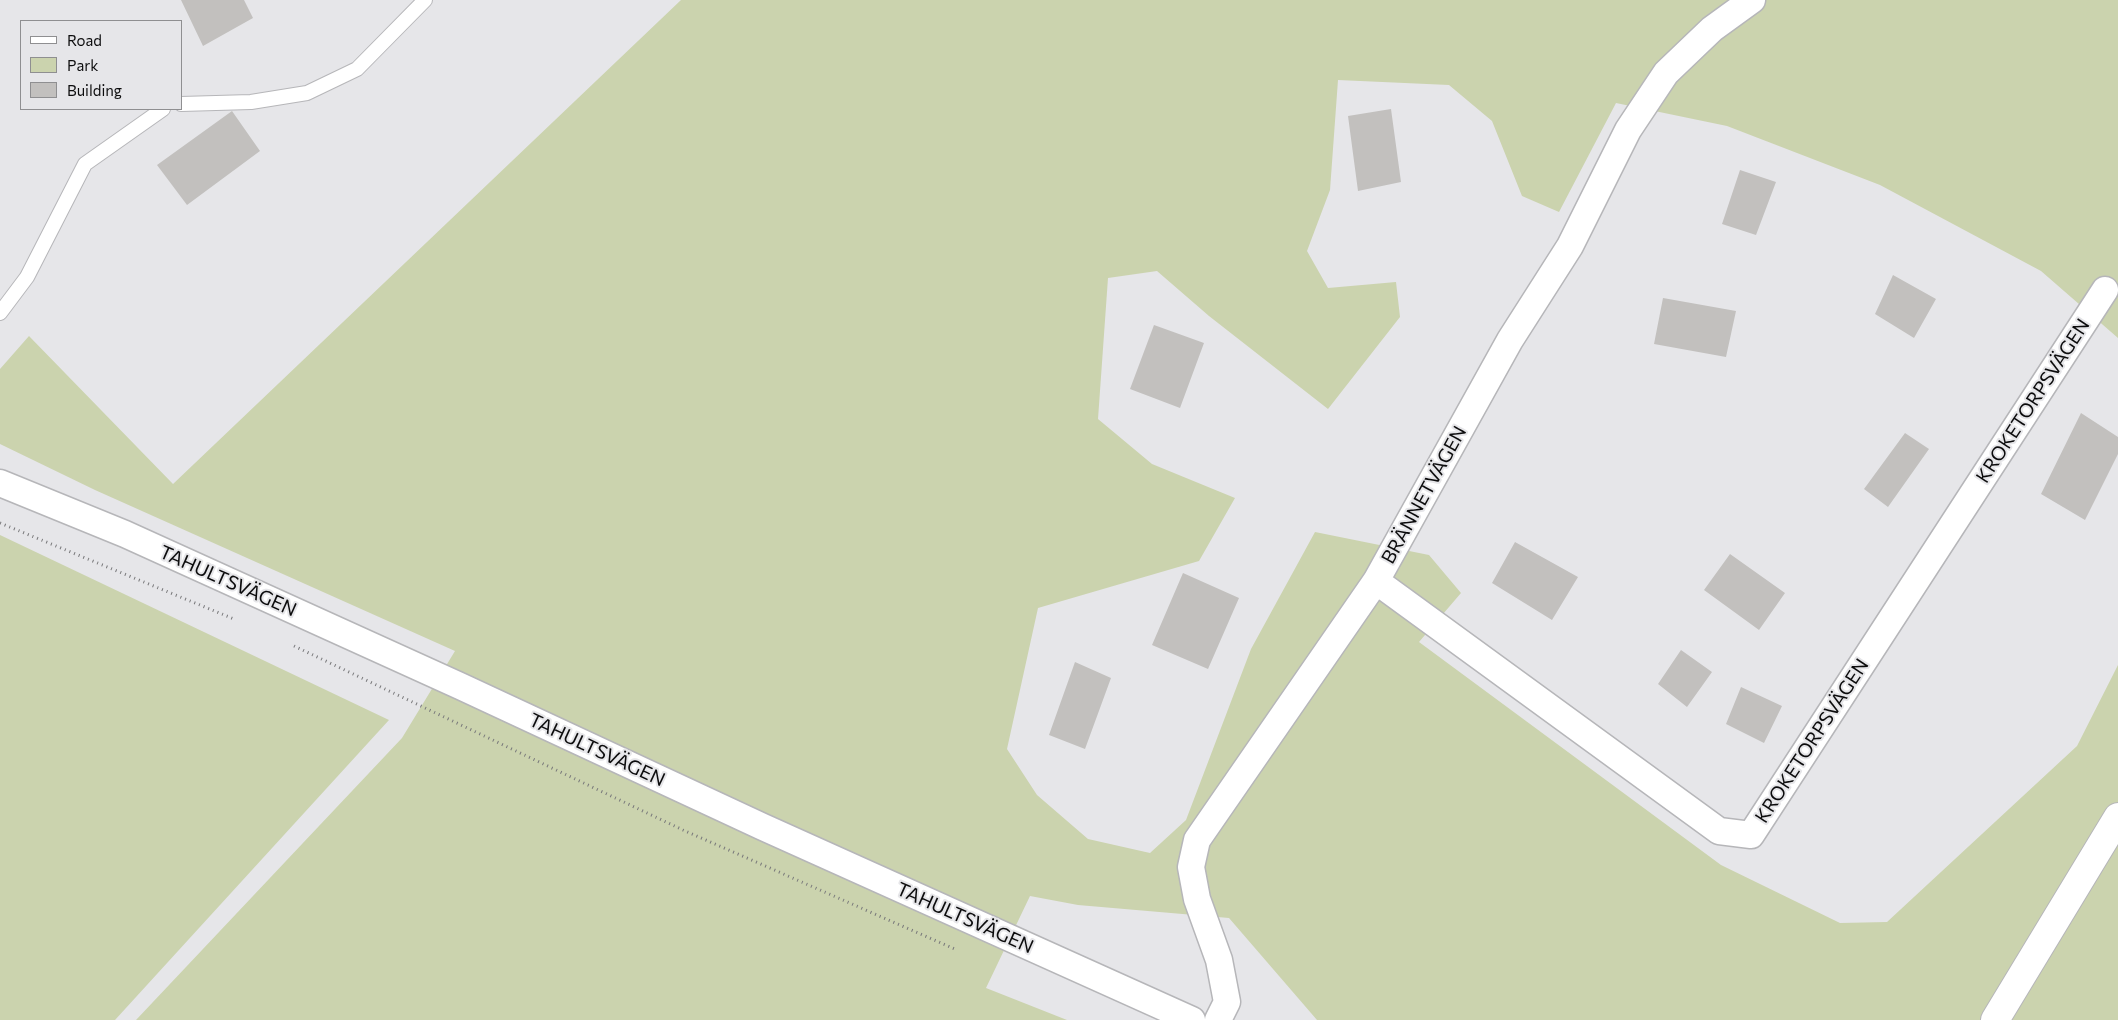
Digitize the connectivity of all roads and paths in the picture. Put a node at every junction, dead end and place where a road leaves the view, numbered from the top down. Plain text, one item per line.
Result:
1 (425, 0) edge
2 (1752, 0) edge
3 (182, 104) edge
4 (162, 110) edge
5 (2105, 290) dead end
6 (0, 313) edge
7 (0, 482) edge
8 (0, 523) edge
9 (1376, 581) junction
10 (241, 622) dead end
11 (286, 642) dead end
12 (2118, 817) edge
13 (964, 953) dead end
14 (1192, 1020) edge
15 (1218, 1020) edge
16 (1995, 1020) edge

1 - 3 lane
2 - 9 street, BRÄNNETVÄGEN
4 - 6 lane
5 - 9 street, KROKETORPSVÄGEN
7 - 14 street, TAHULTSVÄGEN
8 - 10 path
9 - 15 street, BRÄNNETVÄGEN
11 - 13 path
12 - 16 street

